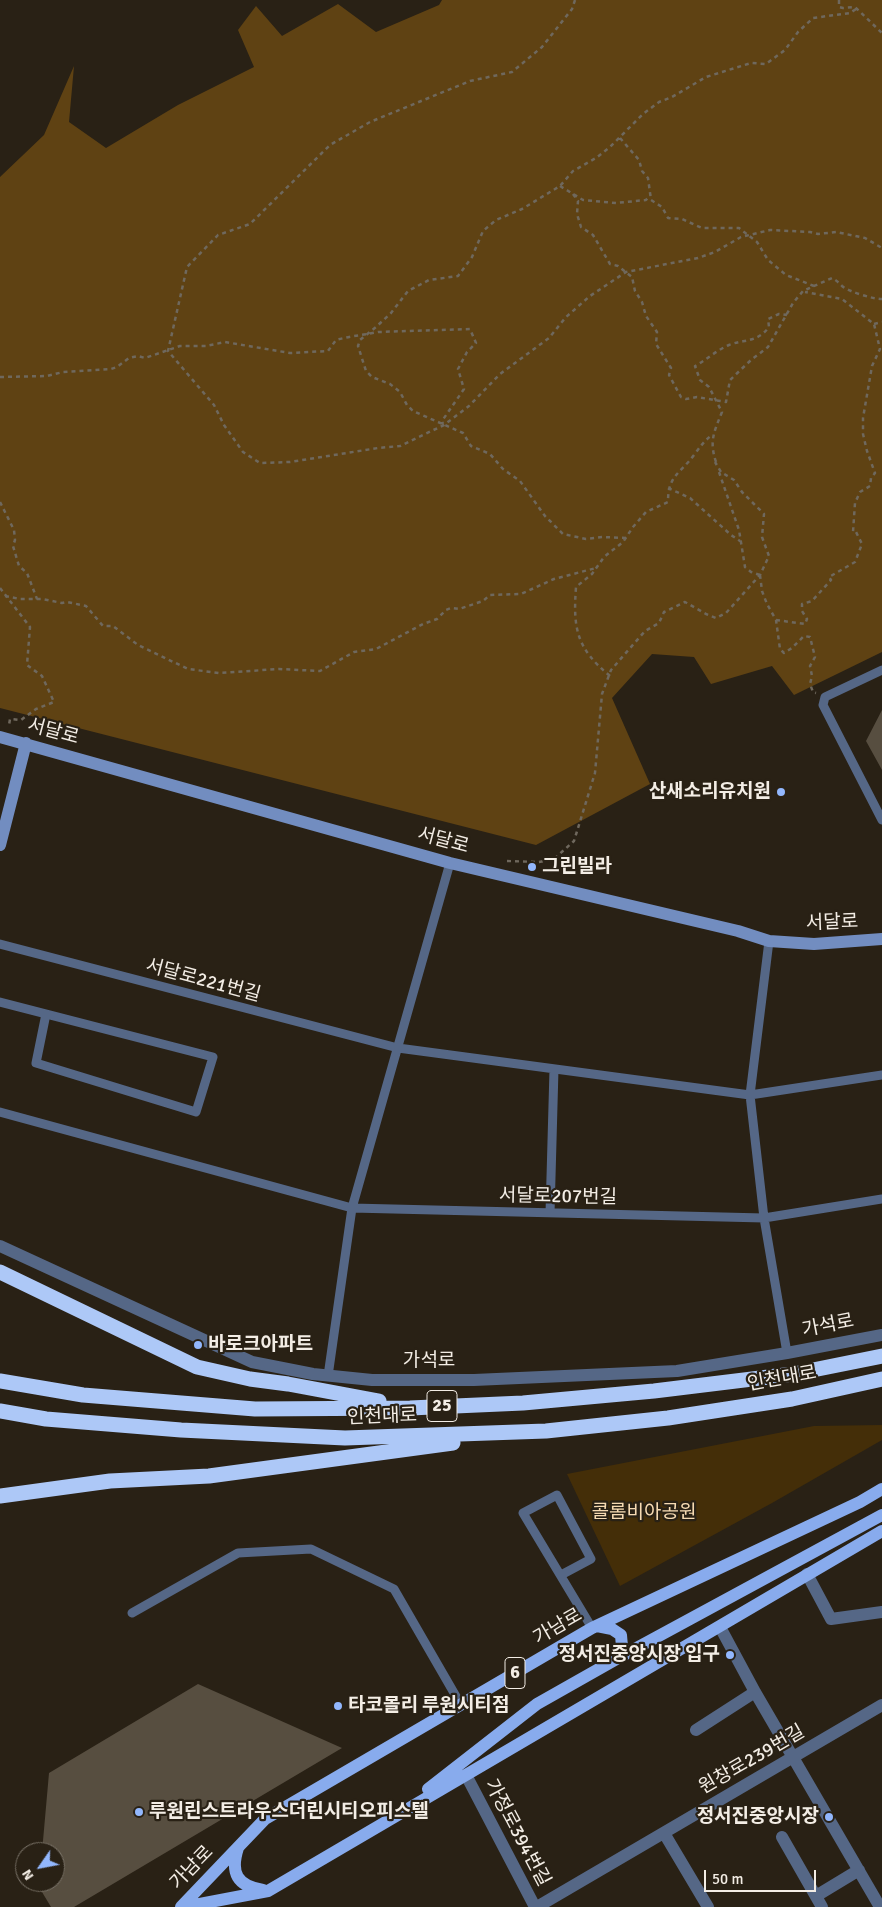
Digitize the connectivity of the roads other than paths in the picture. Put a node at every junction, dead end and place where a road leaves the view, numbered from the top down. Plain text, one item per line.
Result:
1 (882, 670) edge
2 (4, 738) edge
3 (26, 743) junction
4 (882, 820) edge
5 (0, 845) edge
6 (450, 862) junction
7 (882, 939) edge
8 (769, 941) junction
9 (0, 944) edge
10 (0, 1002) edge
11 (46, 1014) junction
12 (398, 1048) junction
13 (554, 1069) junction
14 (882, 1076) edge
15 (750, 1095) junction
16 (0, 1112) edge
17 (882, 1199) edge
18 (352, 1208) junction
19 (550, 1213) junction
20 (764, 1218) junction
21 (0, 1246) edge
22 (0, 1272) edge
23 (882, 1335) edge
24 (787, 1353) junction
25 (882, 1356) edge
26 (328, 1376) junction
27 (882, 1380) edge
28 (0, 1381) edge
29 (410, 1408) junction
30 (0, 1411) edge
31 (546, 1431) junction
32 (882, 1489) edge
33 (0, 1496) edge
34 (882, 1515) edge
35 (882, 1531) edge
36 (807, 1574) junction
37 (561, 1575) junction
38 (882, 1612) edge
39 (132, 1614) dead end
40 (595, 1627) junction
41 (720, 1627) junction
42 (620, 1657) junction
43 (755, 1692) junction
44 (461, 1705) junction
45 (882, 1706) edge
46 (696, 1730) dead end
47 (793, 1758) junction
48 (466, 1775) junction
49 (397, 1814) junction
50 (664, 1833) junction
51 (782, 1837) dead end
52 (239, 1846) junction
53 (859, 1870) junction
54 (268, 1891) junction
55 (819, 1902) edge
56 (183, 1907) edge
57 (536, 1907) edge
58 (708, 1907) edge
59 (880, 1907) edge

1 - 4 lane
2 - 3 street, 서달로
3 - 5 street
3 - 6 street, 서달로
6 - 8 street, 서달로
6 - 12 lane
7 - 8 street, 서달로
8 - 15 lane
9 - 12 lane, 서달로221번길
10 - 11 lane
11 - 11 lane
12 - 13 lane
12 - 18 lane
13 - 15 lane
13 - 19 lane
14 - 15 lane
15 - 20 lane
16 - 18 lane
17 - 20 lane, 서달로207번길
18 - 19 lane, 서달로207번길
18 - 26 lane
19 - 20 lane, 서달로207번길
20 - 24 lane
21 - 26 street, 가석로
22 - 29 highway
23 - 24 street, 가석로
24 - 26 street, 가석로
25 - 29 highway, 인천대로 / 25
27 - 31 highway, 인천대로 / 25
28 - 29 highway, 인천대로 / 25
30 - 31 highway, 인천대로 / 25
31 - 33 highway
32 - 40 main road, 가남로 / 6
34 - 42 main road
35 - 36 main road, 가남로 / 6
36 - 38 street
36 - 41 main road, 가남로 / 6
37 - 37 lane
37 - 40 lane
39 - 44 lane
40 - 42 main road
40 - 44 main road, 가남로 / 6
41 - 43 street
41 - 48 main road, 가남로 / 6
42 - 49 main road
43 - 46 street
43 - 47 street
44 - 52 main road, 가남로 / 6
45 - 47 street, 원창로239번길
47 - 50 street, 원창로239번길
47 - 53 street
48 - 49 main road, 가남로 / 6
48 - 57 street, 가정로394번길
49 - 54 main road, 가남로 / 6
50 - 57 street, 원창로239번길
50 - 58 street
51 - 55 street
52 - 54 main road
52 - 56 main road, 가남로 / 6
53 - 55 street
53 - 59 street
54 - 56 main road, 가남로 / 6

